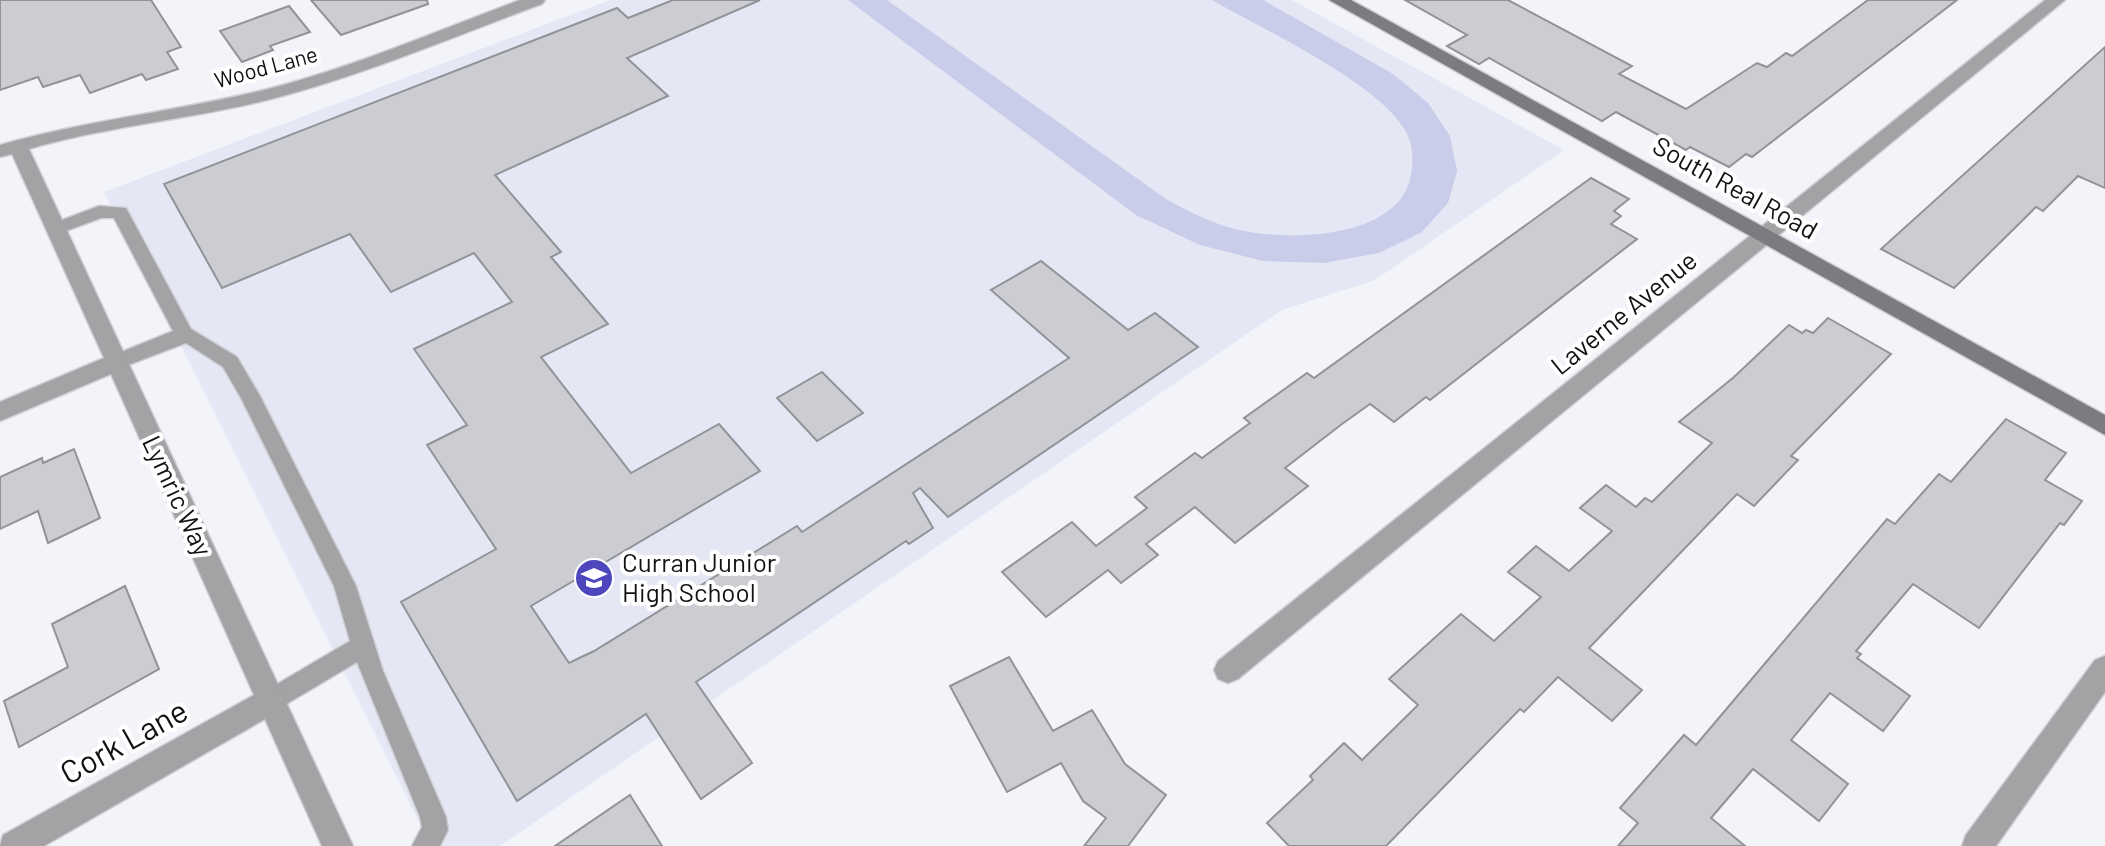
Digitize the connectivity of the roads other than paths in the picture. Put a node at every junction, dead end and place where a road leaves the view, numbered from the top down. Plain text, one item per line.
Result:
1 (536, 0) edge
2 (1338, 0) edge
3 (2056, 0) edge
4 (9, 148) edge
5 (55, 229) junction
6 (1764, 236) junction
7 (185, 336) junction
8 (116, 362) junction
9 (0, 412) edge
10 (2105, 426) edge
11 (364, 645) junction
12 (2105, 669) edge
13 (1228, 670) dead end
14 (270, 701) junction
15 (430, 838) edge
16 (14, 846) edge
17 (338, 846) edge
18 (1977, 846) edge

1 - 4 street, Wood Lane
2 - 6 street, South Real Road
3 - 6 street, Laverne Avenue
4 - 5 street, Lymric Way
5 - 7 lane
5 - 8 street, Lymric Way
6 - 10 street, South Real Road
6 - 13 street, Laverne Avenue
7 - 8 lane
7 - 11 lane
8 - 9 street
8 - 14 street, Lymric Way
11 - 14 lane
11 - 15 lane
12 - 18 street
14 - 16 street, Cork Lane
14 - 17 street, Lymric Way

